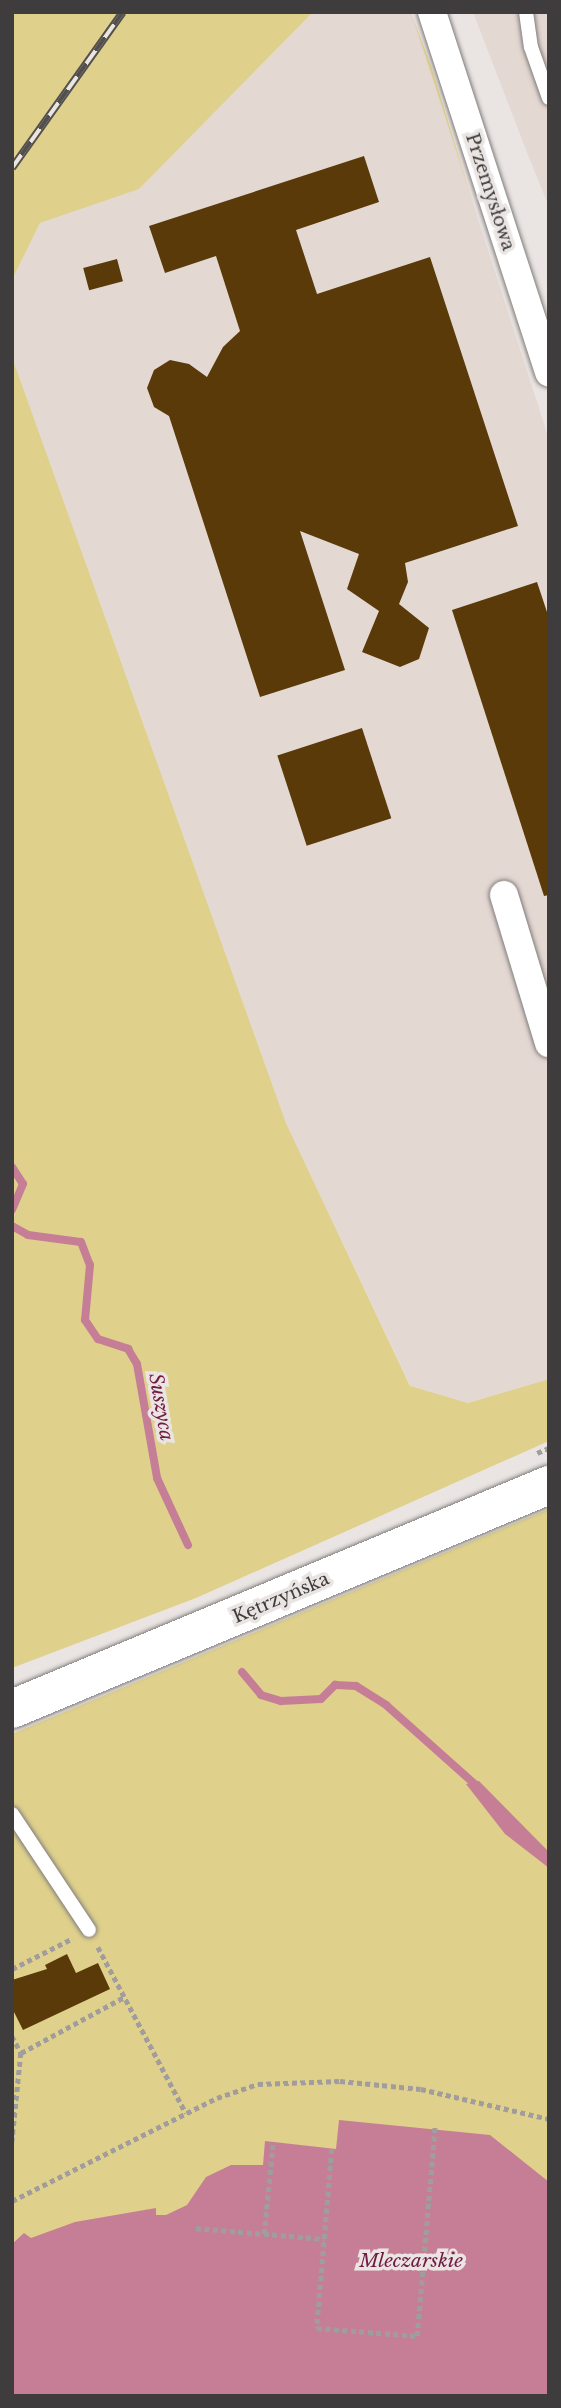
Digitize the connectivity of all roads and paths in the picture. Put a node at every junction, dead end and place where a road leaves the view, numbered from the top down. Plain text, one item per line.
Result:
1 (432, 12) edge
2 (526, 12) edge
3 (549, 98) edge
4 (549, 372) edge
5 (504, 895) dead end
6 (549, 1043) edge
7 (549, 1485) edge
8 (12, 1710) edge
9 (12, 1814) edge
10 (89, 1930) junction
11 (12, 1969) edge
12 (126, 1996) junction
13 (12, 2036) edge
14 (21, 2053) junction
15 (186, 2113) junction
16 (549, 2119) edge
17 (435, 2128) dead end
18 (273, 2142) dead end
19 (12, 2143) edge
20 (332, 2149) dead end
21 (12, 2201) edge
22 (196, 2228) dead end
23 (264, 2234) junction
24 (325, 2239) junction

1 - 4 street, Przemysłowa
2 - 3 lane
5 - 6 street
7 - 8 main road, Kętrzyńska
9 - 10 lane
10 - 11 path
10 - 12 path
12 - 14 path
12 - 15 path
13 - 14 path
14 - 19 path
15 - 16 path
15 - 21 path
17 - 24 path
18 - 23 path
20 - 24 path
22 - 23 path
23 - 24 path

